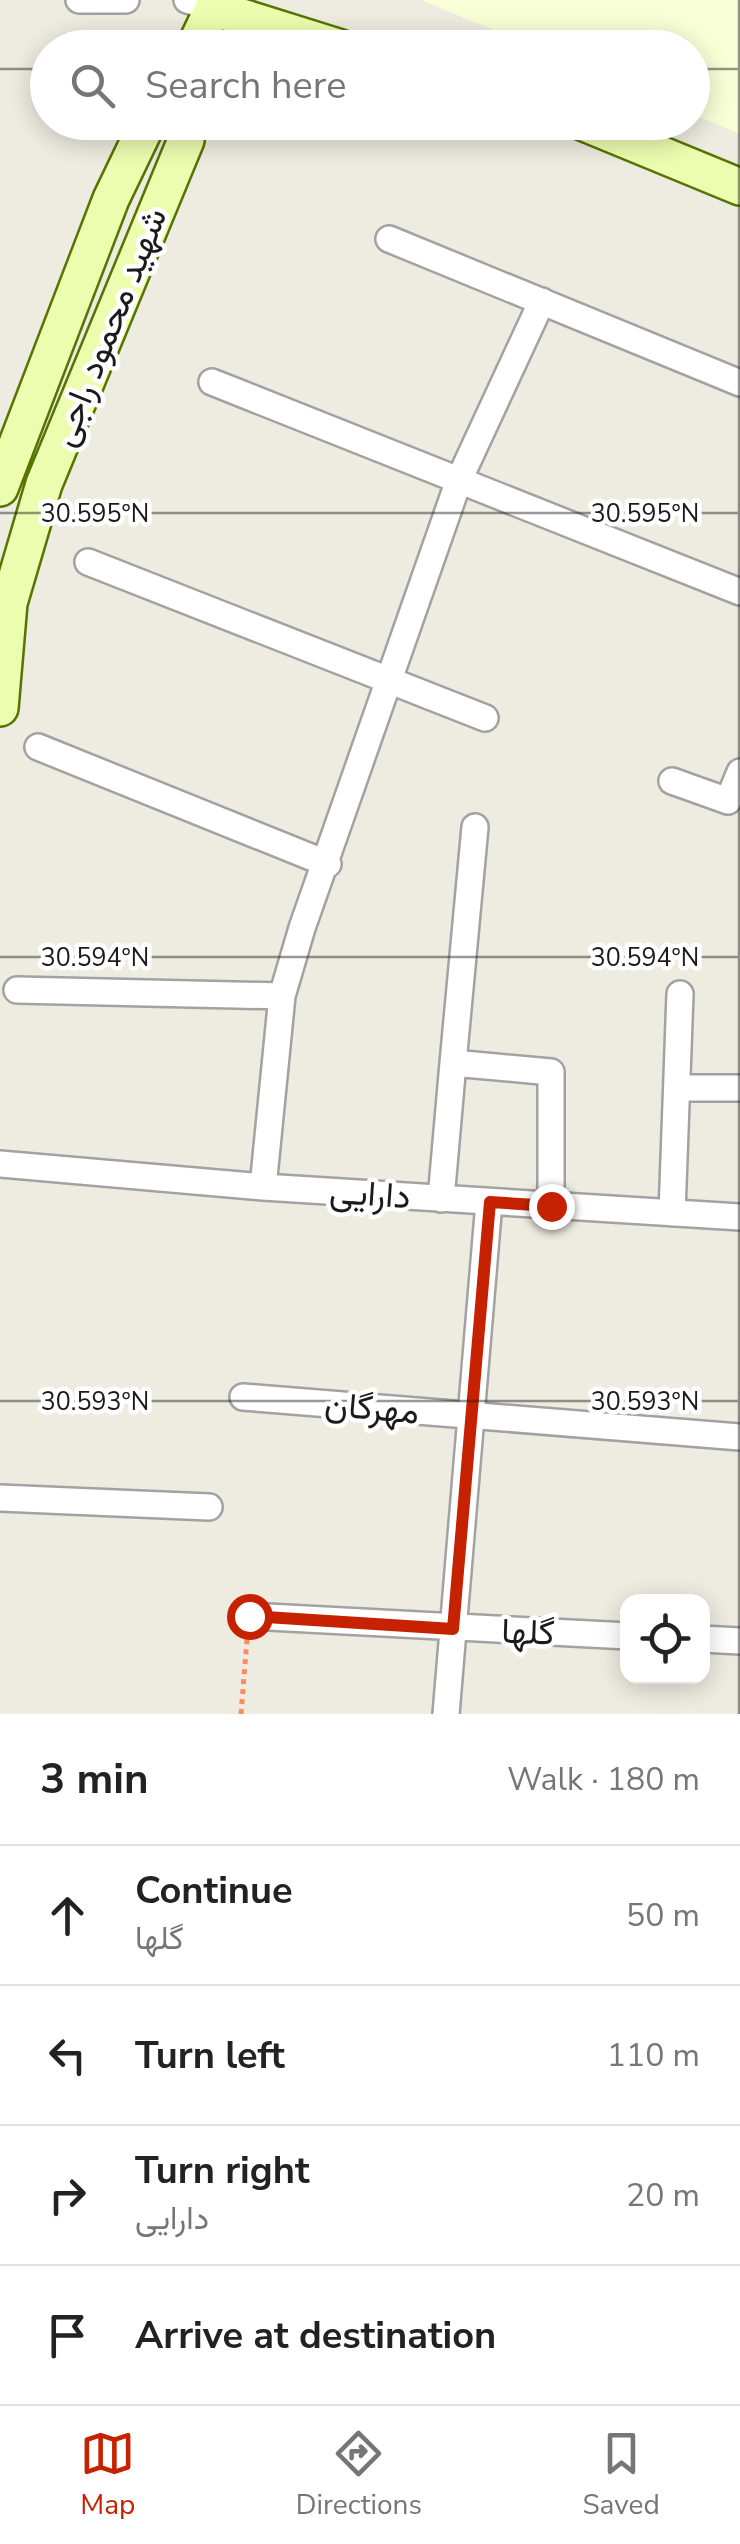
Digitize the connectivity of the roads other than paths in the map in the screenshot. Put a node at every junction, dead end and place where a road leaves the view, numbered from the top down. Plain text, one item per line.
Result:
1 (79, 0) edge
2 (126, 0) edge
3 (206, 3) edge
4 (200, 30) edge
5 (287, 30) edge
6 (140, 140) edge
7 (186, 140) edge
8 (626, 140) edge
9 (740, 187) edge
10 (389, 239) dead end
11 (542, 301) junction
12 (212, 382) dead end
13 (740, 383) edge
14 (459, 480) junction
15 (0, 488) edge
16 (88, 562) dead end
17 (740, 592) edge
18 (391, 678) junction
19 (0, 708) edge
20 (485, 718) dead end
21 (38, 746) dead end
22 (740, 772) edge
23 (672, 781) dead end
24 (734, 803) edge
25 (475, 827) dead end
26 (328, 864) junction
27 (16, 990) dead end
28 (680, 994) dead end
29 (282, 996) junction
30 (453, 1063) junction
31 (677, 1088) junction
32 (740, 1088) edge
33 (0, 1164) edge
34 (263, 1187) junction
35 (440, 1198) junction
36 (490, 1202) junction
37 (551, 1206) junction
38 (672, 1213) junction
39 (740, 1218) edge
40 (243, 1398) dead end
41 (471, 1417) junction
42 (740, 1437) edge
43 (0, 1498) edge
44 (209, 1508) dead end
45 (249, 1616) road end
46 (453, 1629) junction
47 (620, 1636) edge
48 (710, 1639) edge
49 (740, 1641) edge
50 (446, 1714) edge

1 - 2 street
3 - 4 street
3 - 5 street
6 - 15 street, شهید محمود راجی
7 - 19 street, شهید محمود راجی
8 - 9 street
10 - 11 street
11 - 13 street
11 - 14 street
12 - 14 street
14 - 17 street
14 - 18 street
16 - 18 street
18 - 20 street
18 - 26 street
21 - 26 street
22 - 24 street
23 - 24 street
25 - 30 street
26 - 29 street
27 - 29 street
28 - 31 street
29 - 34 street
30 - 35 street
30 - 37 street
31 - 32 street
31 - 38 street
33 - 34 street, دارایی
34 - 35 street, دارایی
35 - 36 street, دارایی
36 - 37 street, دارایی
36 - 41 street
37 - 38 street, دارایی
38 - 39 street, دارایی
40 - 41 street, مهرگان
41 - 42 street, مهرگان
41 - 46 street
43 - 44 street
45 - 46 street, گلها
46 - 47 street, گلها
46 - 50 street
48 - 49 street

